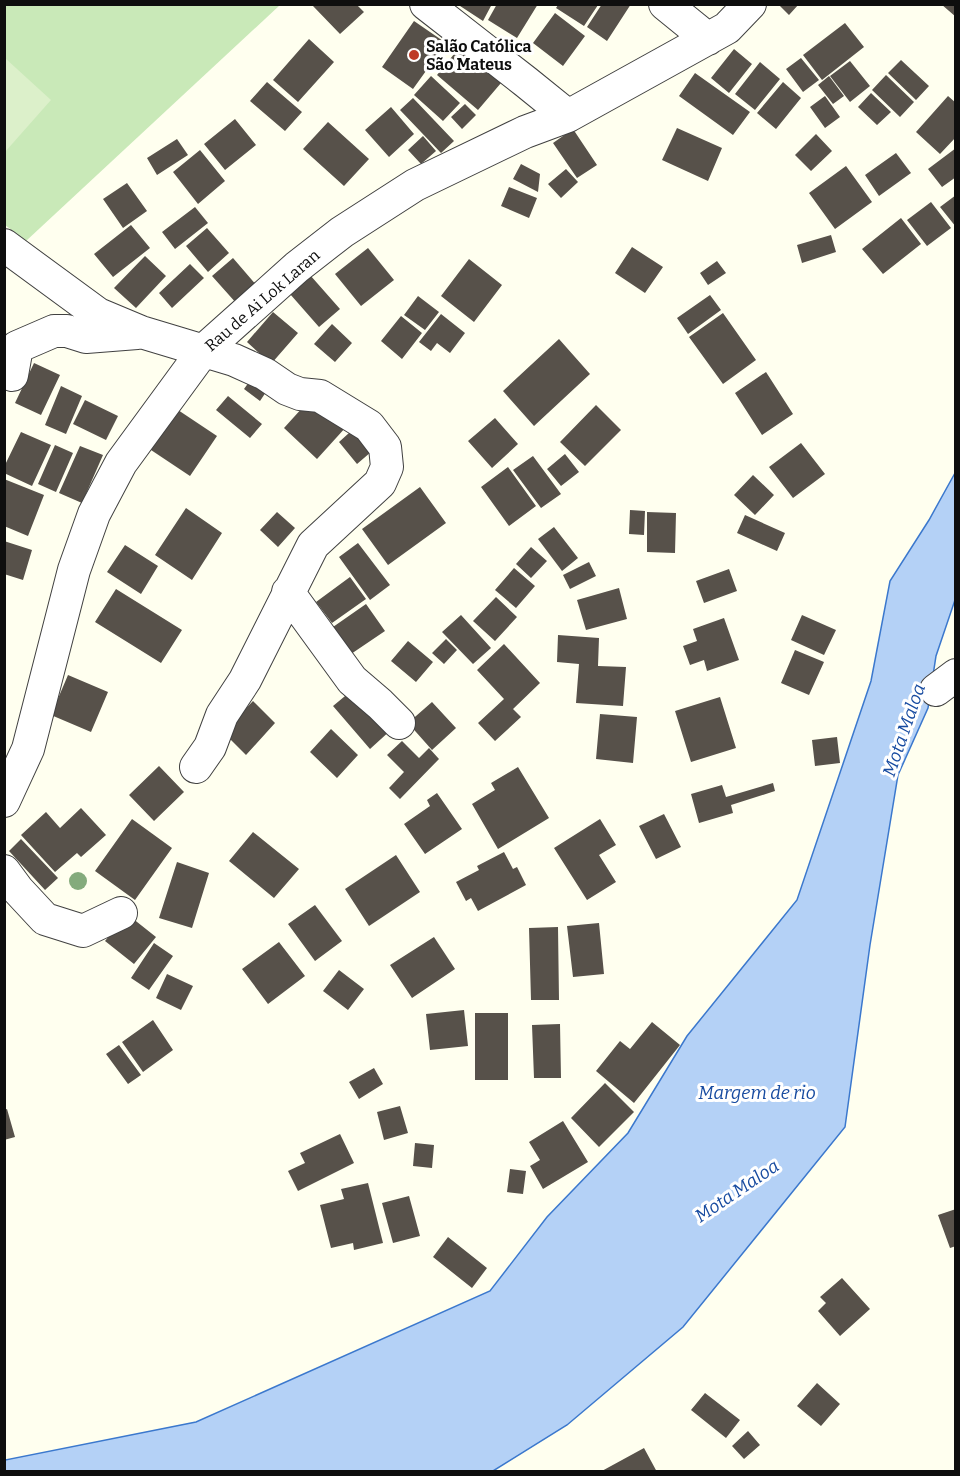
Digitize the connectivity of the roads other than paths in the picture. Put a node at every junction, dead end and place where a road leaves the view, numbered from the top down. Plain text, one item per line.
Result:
1 (426, 4) edge
2 (665, 4) edge
3 (750, 4) edge
4 (708, 39) junction
5 (567, 116) junction
6 (4, 245) edge
7 (4, 258) edge
8 (36, 268) junction
9 (141, 332) junction
10 (203, 351) junction
11 (12, 375) dead end
12 (288, 592) junction
13 (399, 723) dead end
14 (196, 767) dead end
15 (4, 801) edge
16 (4, 871) edge
17 (121, 913) dead end

1 - 5 street
2 - 4 street
3 - 4 street, Rau de Ai Lok Laran
4 - 5 street, Rau de Ai Lok Laran
5 - 10 street, Rau de Ai Lok Laran
6 - 8 street
7 - 8 street
8 - 9 street
9 - 10 street
9 - 11 street
10 - 12 street
10 - 15 street, Rau de Ai Lok Laran
12 - 13 street
12 - 14 street
16 - 17 street

